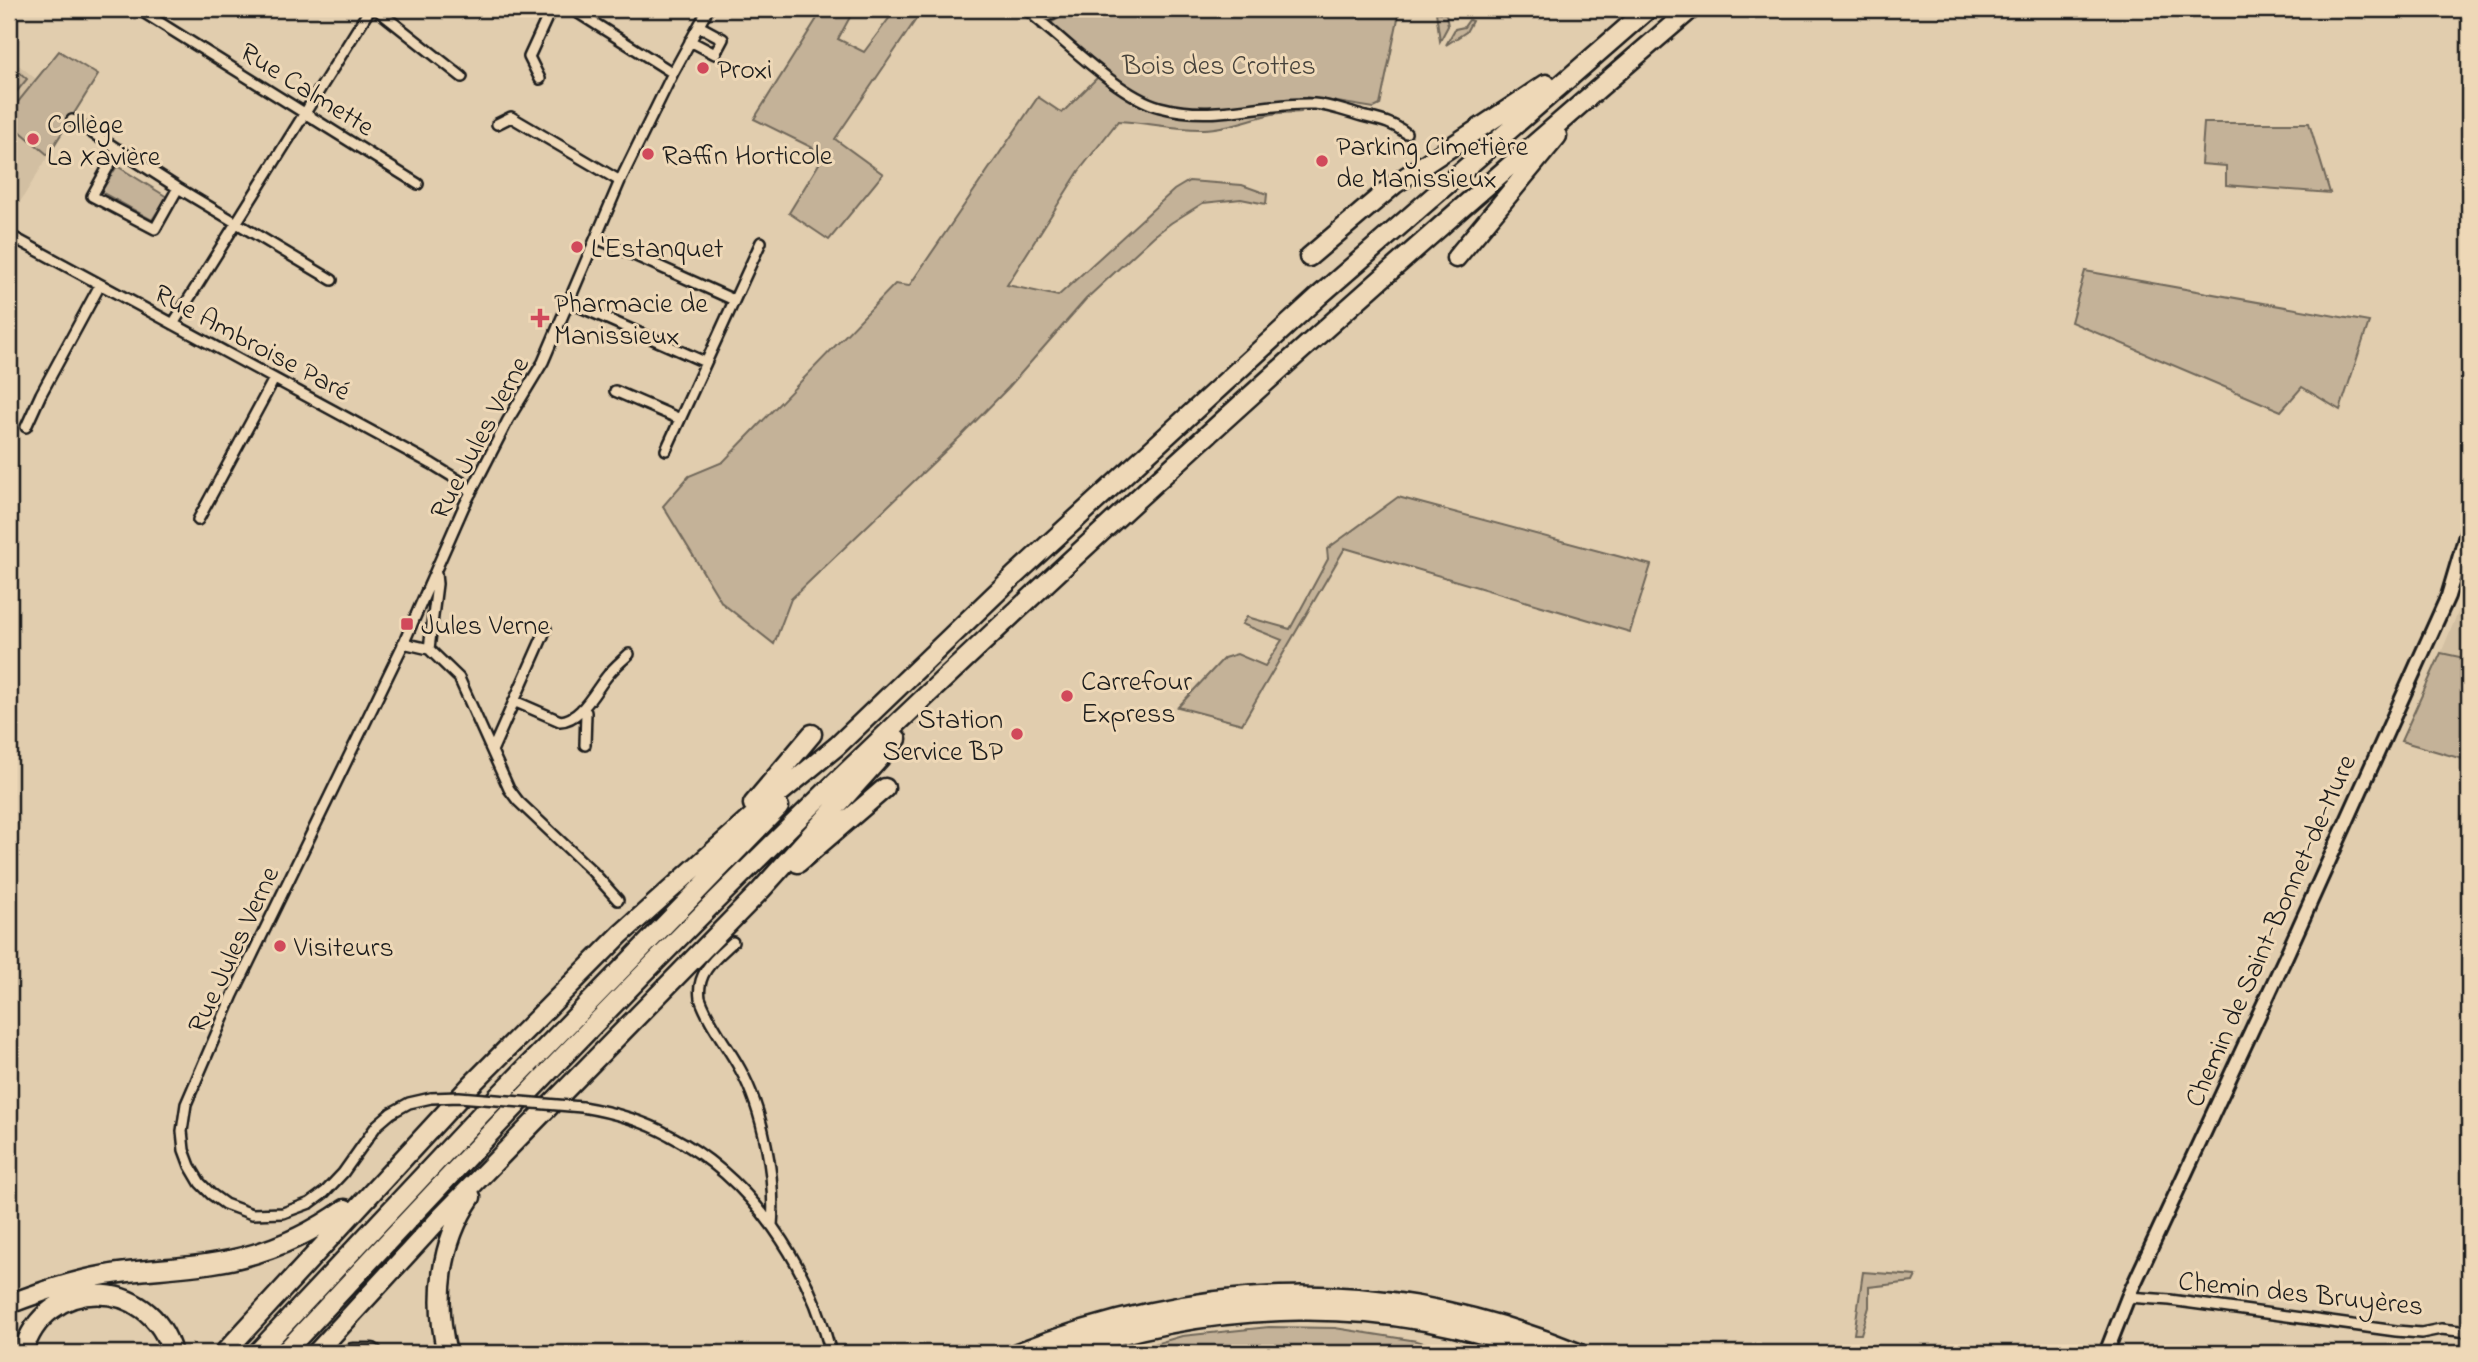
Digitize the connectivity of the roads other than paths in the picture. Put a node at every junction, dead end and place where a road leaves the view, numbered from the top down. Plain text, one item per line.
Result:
1 (138, 9) edge
2 (370, 9) edge
3 (376, 9) edge
4 (551, 9) edge
5 (572, 9) edge
6 (708, 9) edge
7 (1025, 9) edge
8 (1064, 9) edge
9 (1648, 9) edge
10 (1691, 9) edge
11 (1034, 16) junction
12 (699, 26) junction
13 (691, 41) junction
14 (1610, 41) junction
15 (673, 73) junction
16 (462, 76) dead end
17 (540, 79) dead end
18 (1593, 93) junction
19 (306, 112) junction
20 (72, 120) dead end
21 (497, 124) dead end
22 (1405, 133) dead end
23 (118, 149) junction
24 (620, 181) junction
25 (418, 184) dead end
26 (178, 188) junction
27 (236, 223) junction
28 (9, 235) edge
29 (596, 238) junction
30 (761, 242) dead end
31 (1308, 257) dead end
32 (1455, 258) dead end
33 (332, 280) dead end
34 (100, 285) junction
35 (734, 300) junction
36 (569, 302) junction
37 (173, 324) junction
38 (705, 362) junction
39 (274, 380) junction
40 (615, 391) dead end
41 (680, 419) junction
42 (26, 427) dead end
43 (666, 450) dead end
44 (471, 493) junction
45 (198, 520) dead end
46 (2469, 525) edge
47 (435, 573) junction
48 (546, 629) dead end
49 (989, 638) junction
50 (404, 643) junction
51 (429, 649) junction
52 (629, 654) dead end
53 (514, 701) junction
54 (582, 709) junction
55 (813, 734) dead end
56 (586, 745) dead end
57 (837, 746) junction
58 (492, 751) junction
59 (885, 788) dead end
60 (709, 854) junction
61 (618, 900) dead end
62 (730, 922) junction
63 (733, 942) dead end
64 (398, 1162) junction
65 (489, 1171) junction
66 (772, 1226) junction
67 (2128, 1297) junction
68 (9, 1304) edge
69 (2469, 1332) edge
70 (23, 1353) edge
71 (172, 1353) edge
72 (224, 1353) edge
73 (257, 1353) edge
74 (284, 1353) edge
75 (316, 1353) edge
76 (353, 1353) edge
77 (372, 1353) edge
78 (447, 1353) edge
79 (831, 1353) edge
80 (1017, 1353) edge
81 (1059, 1353) edge
82 (1538, 1353) edge
83 (1578, 1353) edge
84 (2106, 1353) edge

1 - 19 street, Rue Calmette
2 - 19 street
3 - 16 street
4 - 17 street
5 - 15 street
6 - 12 street, Rue Jules Verne
7 - 11 street
8 - 11 street
9 - 14 highway
10 - 18 highway
11 - 22 street
12 - 13 street, Rue Jules Verne
12 - 13 street
13 - 15 street, Rue Jules Verne
14 - 31 highway
14 - 57 highway
15 - 24 street, Rue Jules Verne
18 - 32 highway
18 - 49 highway
19 - 25 street, Rue Calmette
19 - 27 street
20 - 23 street
21 - 24 street
23 - 26 street
23 - 26 street
24 - 29 street, Rue Jules Verne
26 - 27 street
27 - 33 street
27 - 37 street
28 - 34 street, Rue Ambroise Paré
29 - 35 street
29 - 36 street, Rue Jules Verne
30 - 35 street
34 - 37 street, Rue Ambroise Paré
34 - 42 street
35 - 38 street
36 - 38 street
36 - 44 street, Rue Jules Verne
37 - 39 street, Rue Ambroise Paré
38 - 41 street
39 - 44 street, Rue Ambroise Paré
39 - 45 street
40 - 41 street
41 - 43 street
44 - 47 street, Rue Jules Verne
46 - 67 street, Chemin de Saint-Bonnet-de-Mure
47 - 50 street, Rue Jules Verne
47 - 51 street
48 - 53 street
49 - 62 highway
49 - 74 highway
50 - 51 street
50 - 66 street, Rue Jules Verne, bridge
51 - 58 street
52 - 54 street
53 - 54 street
53 - 58 street
54 - 56 street
55 - 60 highway
57 - 60 highway
57 - 73 highway
58 - 61 street
59 - 62 highway
60 - 64 highway
62 - 65 highway
63 - 66 street
64 - 68 highway
64 - 72 highway
65 - 75 highway
65 - 78 highway
66 - 79 street, Rue Jules Verne
67 - 69 street, Chemin des Bruyères
67 - 84 street, Chemin de Saint-Bonnet-de-Mure
70 - 71 highway
76 - 77 highway
80 - 83 highway
81 - 82 highway

